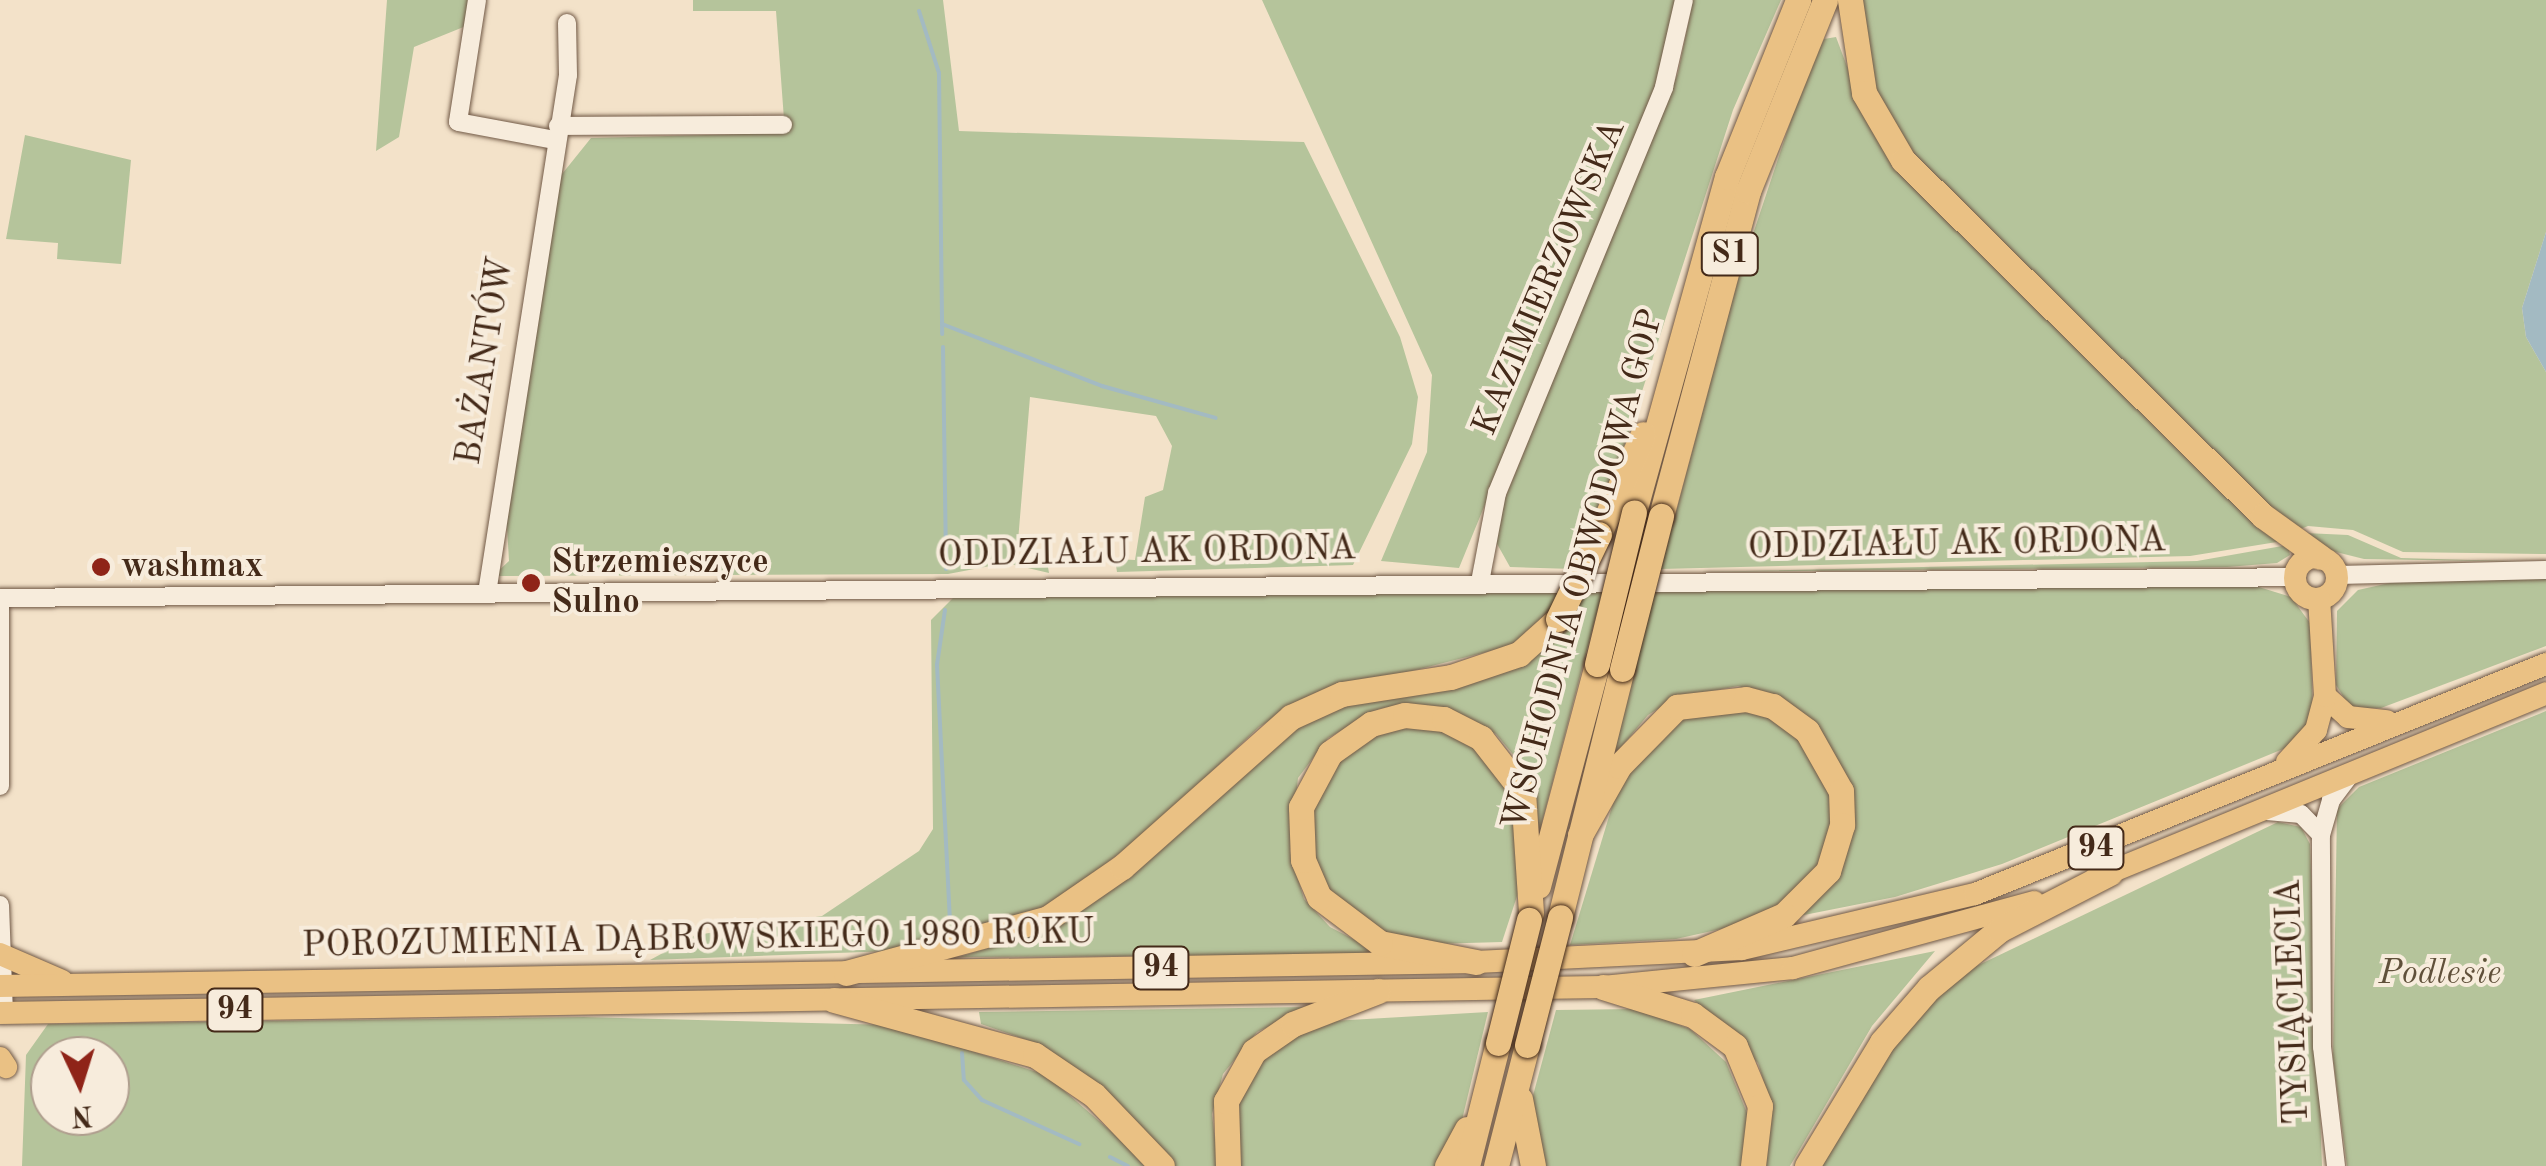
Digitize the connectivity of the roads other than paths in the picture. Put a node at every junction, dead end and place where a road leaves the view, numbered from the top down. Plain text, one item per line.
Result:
1 (477, 0) edge
2 (1684, 0) edge
3 (1798, 0) edge
4 (1825, 0) edge
5 (1850, 0) edge
6 (567, 22) dead end
7 (783, 125) dead end
8 (556, 133) junction
9 (1662, 404) junction
10 (2329, 566) junction
11 (2546, 570) edge
12 (2295, 577) junction
13 (1480, 582) junction
14 (487, 593) junction
15 (0, 598) edge
16 (2319, 599) junction
17 (2546, 664) edge
18 (1609, 666) junction
19 (2546, 694) edge
20 (2325, 696) junction
21 (2394, 722) junction
22 (2279, 770) junction
23 (2354, 770) junction
24 (0, 786) edge
25 (2258, 810) junction
26 (1580, 835) junction
27 (2321, 835) junction
28 (2110, 873) junction
29 (0, 905) edge
30 (1530, 916) junction
31 (1, 953) edge
32 (1694, 954) junction
33 (1476, 962) junction
34 (846, 974) junction
35 (70, 984) junction
36 (2, 986) edge
37 (1603, 987) junction
38 (1378, 991) junction
39 (834, 1000) junction
40 (2, 1012) edge
41 (1518, 1079) junction
42 (1482, 1103) junction
43 (1162, 1166) edge
44 (1228, 1166) edge
45 (1446, 1166) edge
46 (1467, 1166) edge
47 (1496, 1166) edge
48 (1533, 1166) edge
49 (1753, 1166) edge
50 (1806, 1166) edge
51 (2336, 1166) edge

1 - 8 street
2 - 13 street, KAZIMIERZOWSKA
3 - 9 highway, WSCHODNIA OBWODOWA GOP / S1
4 - 18 highway, WSCHODNIA OBWODOWA GOP / S1, bridge
5 - 10 highway
6 - 8 street, BAŻANTÓW
7 - 8 street
8 - 14 street, BAŻANTÓW
9 - 18 highway, WSCHODNIA OBWODOWA GOP / S1, bridge
9 - 34 highway, bridge
10 - 11 street
10 - 12 main road
10 - 16 main road
12 - 13 street, ODDZIAŁU AK ORDONA
12 - 16 main road
13 - 14 street, ODDZIAŁU AK ORDONA
14 - 15 street, ODDZIAŁU AK ORDONA
15 - 24 street
16 - 20 main road
17 - 21 main road, POROZUMIENIA DĄBROWSKIEGO 1980 ROKU / 94
18 - 26 highway, WSCHODNIA OBWODOWA GOP / S1
18 - 30 highway, WSCHODNIA OBWODOWA GOP / S1
19 - 23 main road, POROZUMIENIA DĄBROWSKIEGO 1980 ROKU / 94
20 - 21 main road
20 - 22 main road
21 - 22 main road, POROZUMIENIA DĄBROWSKIEGO 1980 ROKU / 94
22 - 32 main road, POROZUMIENIA DĄBROWSKIEGO 1980 ROKU / 94
23 - 25 main road, POROZUMIENIA DĄBROWSKIEGO 1980 ROKU / 94
23 - 27 street, TYSIĄCLECIA
25 - 27 street, TYSIĄCLECIA
25 - 28 main road, POROZUMIENIA DĄBROWSKIEGO 1980 ROKU / 94
26 - 32 highway
26 - 41 highway, WSCHODNIA OBWODOWA GOP / S1, bridge
27 - 51 street, TYSIĄCLECIA
28 - 37 main road, POROZUMIENIA DĄBROWSKIEGO 1980 ROKU / 94
28 - 50 highway
29 - 31 street
30 - 33 highway
30 - 42 highway, WSCHODNIA OBWODOWA GOP / S1, bridge
31 - 35 main road
31 - 36 street
32 - 33 main road, POROZUMIENIA DĄBROWSKIEGO 1980 ROKU / 94
33 - 34 main road, POROZUMIENIA DĄBROWSKIEGO 1980 ROKU / 94
34 - 35 main road, POROZUMIENIA DĄBROWSKIEGO 1980 ROKU / 94
35 - 36 main road, POROZUMIENIA DĄBROWSKIEGO 1980 ROKU / 94
36 - 40 street
37 - 38 main road, POROZUMIENIA DĄBROWSKIEGO 1980 ROKU / 94
37 - 49 highway
38 - 39 main road, POROZUMIENIA DĄBROWSKIEGO 1980 ROKU / 94
38 - 44 highway
39 - 40 main road, POROZUMIENIA DĄBROWSKIEGO 1980 ROKU / 94
39 - 43 highway
41 - 47 highway, WSCHODNIA OBWODOWA GOP / S1
41 - 48 highway
42 - 45 highway
42 - 46 highway, WSCHODNIA OBWODOWA GOP / S1

